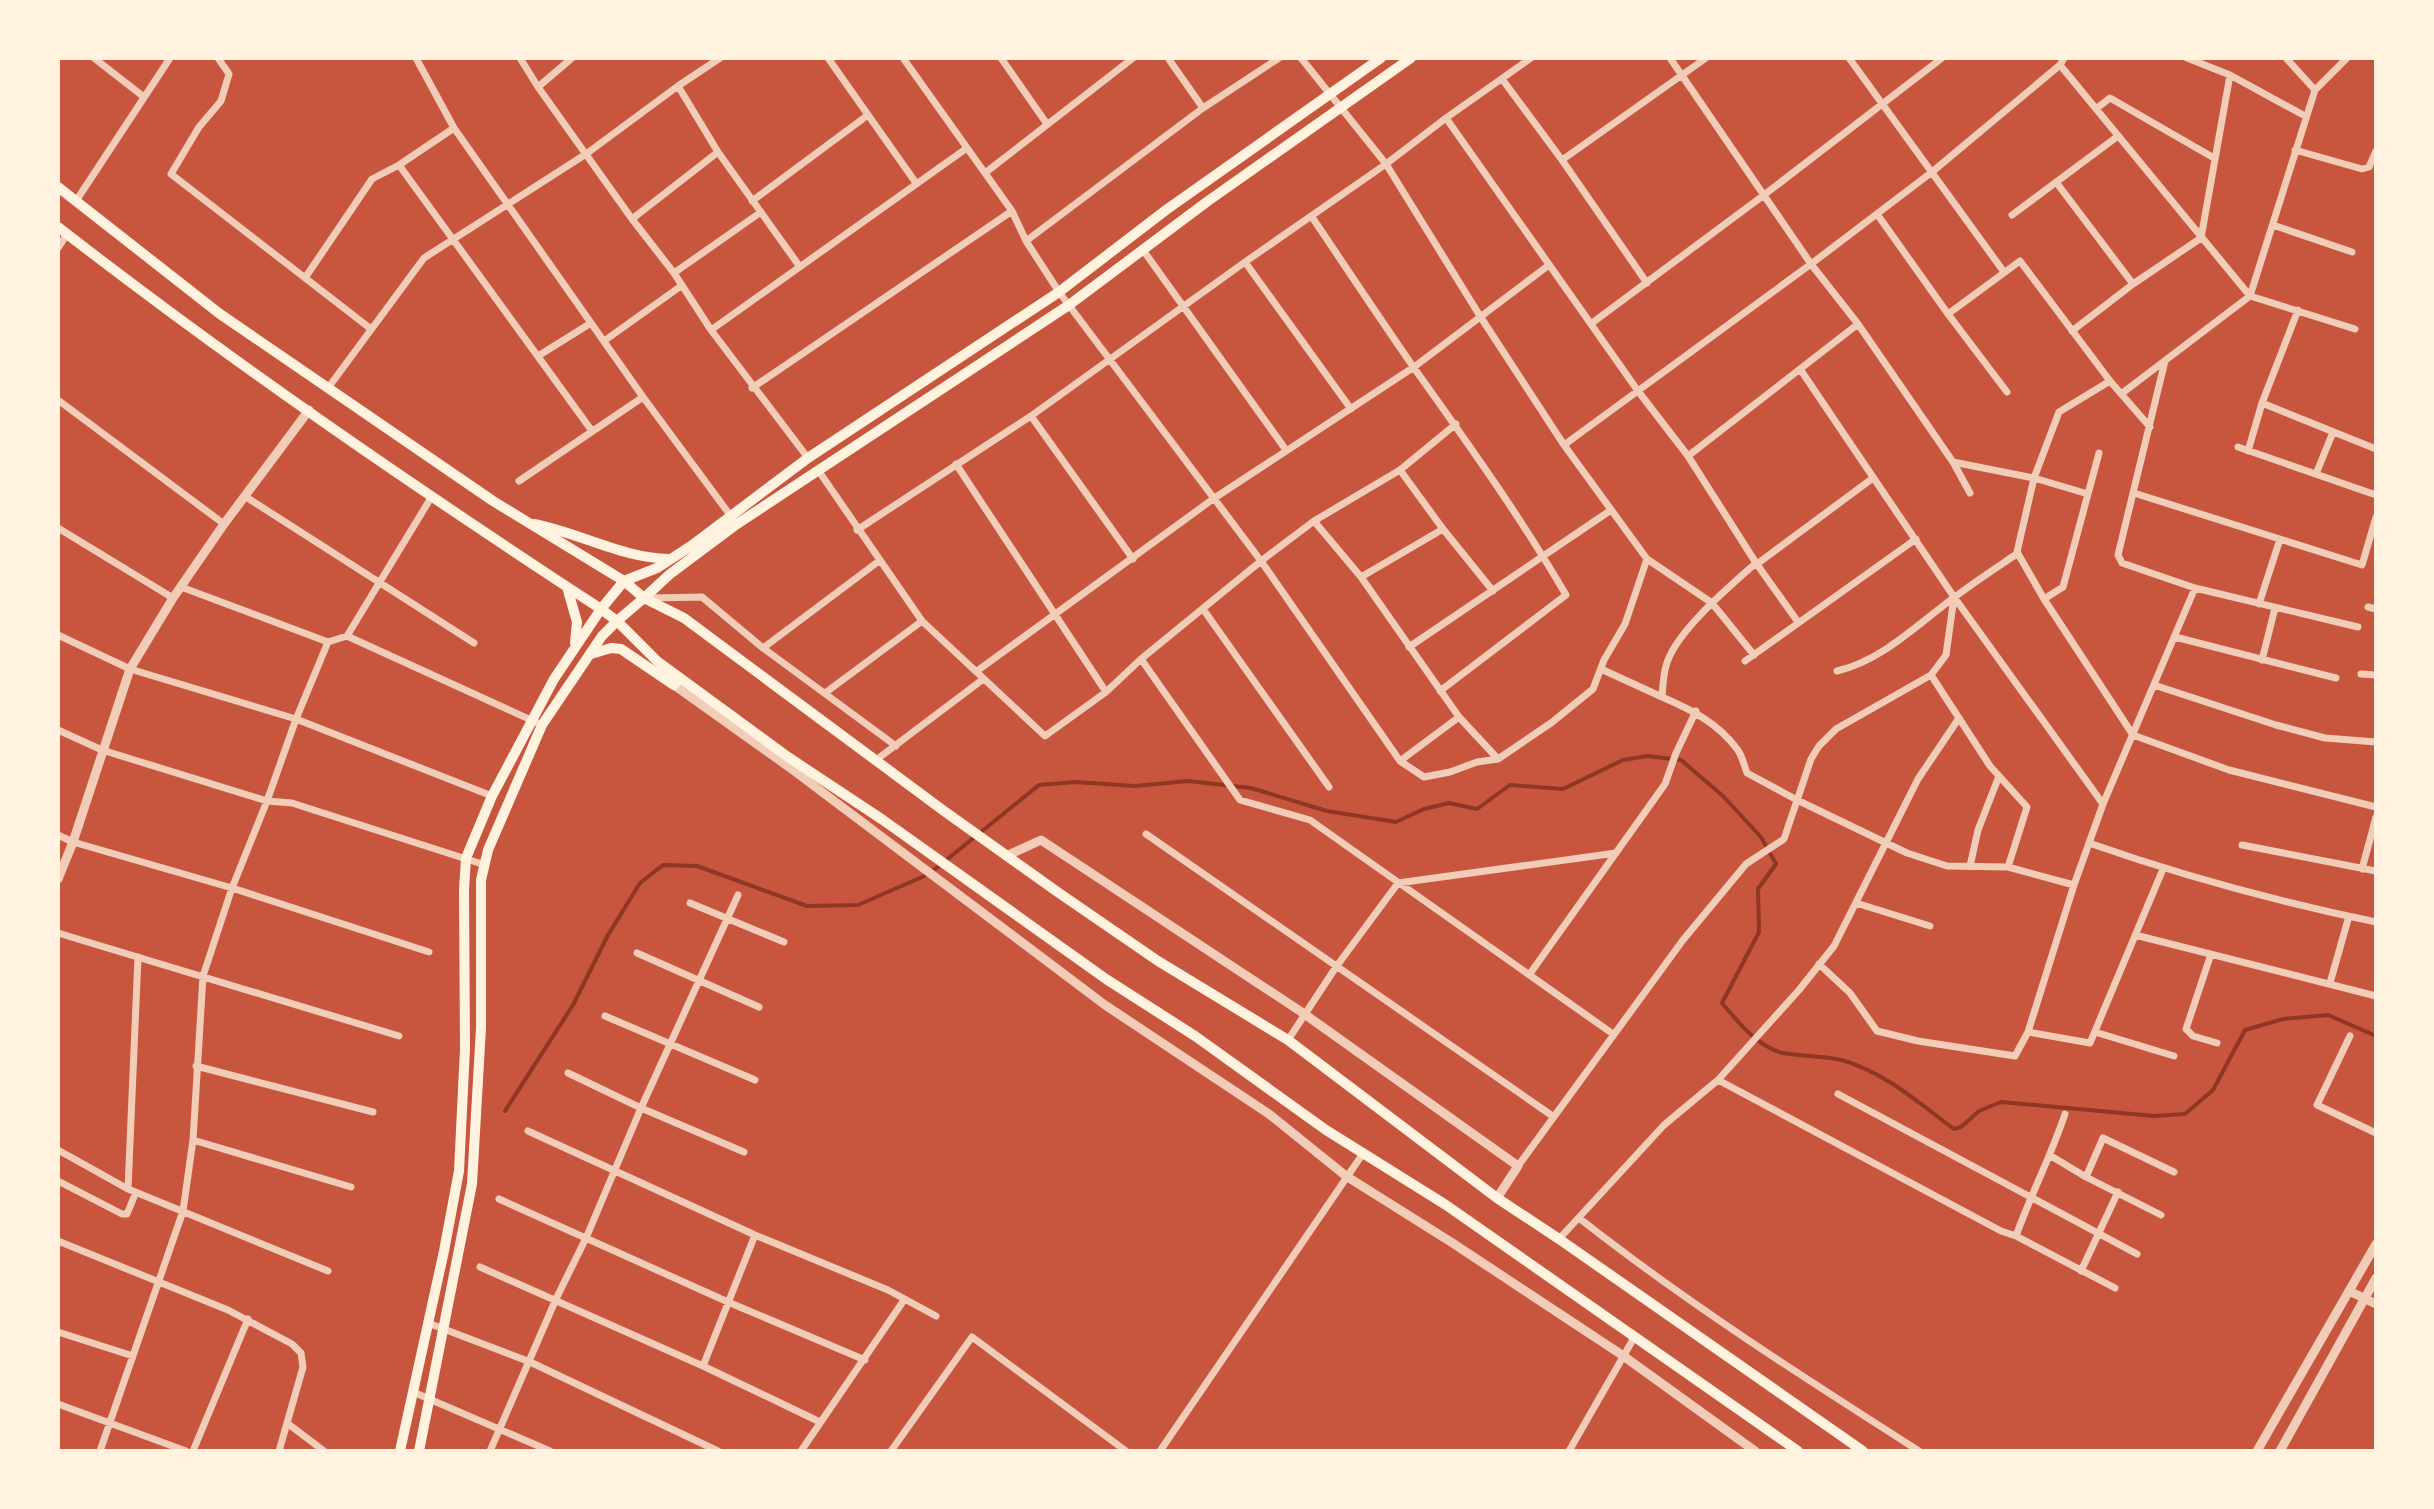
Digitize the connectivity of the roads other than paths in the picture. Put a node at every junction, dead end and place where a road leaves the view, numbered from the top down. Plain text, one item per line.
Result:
1 (94, 58) edge
2 (170, 58) edge
3 (218, 58) edge
4 (416, 58) edge
5 (520, 58) edge
6 (572, 58) edge
7 (720, 58) edge
8 (828, 58) edge
9 (903, 58) edge
10 (1001, 58) edge
11 (1133, 58) edge
12 (1168, 58) edge
13 (1279, 58) edge
14 (1301, 58) edge
15 (1381, 58) edge
16 (1411, 58) edge
17 (1531, 58) edge
18 (1670, 58) edge
19 (1706, 58) edge
20 (1849, 58) edge
21 (1942, 58) edge
22 (2187, 58) edge
23 (2286, 58) edge
24 (2347, 58) edge
25 (2062, 61) edge
26 (1683, 75) junction
27 (2230, 75) junction
28 (1502, 79) junction
29 (678, 86) junction
30 (538, 87) junction
31 (2315, 90) junction
32 (1330, 95) junction
33 (144, 97) junction
34 (1882, 104) junction
35 (1203, 108) junction
36 (1340, 108) junction
37 (2097, 108) junction
38 (868, 115) junction
39 (2305, 116) junction
40 (1446, 118) junction
41 (1047, 124) junction
42 (454, 128) junction
43 (2118, 136) junction
44 (967, 148) junction
45 (2295, 150) junction
46 (2376, 151) edge
47 (718, 152) junction
48 (586, 154) junction
49 (2214, 158) junction
50 (1562, 160) junction
51 (1386, 164) junction
52 (399, 165) junction
53 (1932, 172) junction
54 (985, 173) junction
55 (2056, 182) junction
56 (916, 183) junction
57 (58, 187) edge
58 (1764, 195) junction
59 (76, 201) junction
60 (752, 201) junction
61 (508, 205) junction
62 (1012, 211) junction
63 (761, 212) junction
64 (1877, 214) junction
65 (2012, 215) dead end
66 (1312, 217) junction
67 (632, 219) junction
68 (2273, 225) junction
69 (62, 230) edge
70 (2201, 238) junction
71 (453, 240) junction
72 (1026, 241) junction
73 (58, 248) edge
74 (1143, 250) junction
75 (2352, 252) dead end
76 (1245, 262) junction
77 (1811, 264) junction
78 (1549, 265) junction
79 (800, 267) junction
80 (2004, 272) junction
81 (674, 273) junction
82 (305, 278) junction
83 (1647, 283) junction
84 (2133, 284) junction
85 (681, 286) junction
86 (1059, 292) junction
87 (2250, 296) junction
88 (1069, 305) junction
89 (1184, 306) junction
90 (2298, 310) junction
91 (1948, 314) junction
92 (1480, 316) junction
93 (591, 323) junction
94 (1592, 323) junction
95 (1858, 324) junction
96 (371, 329) junction
97 (2355, 329) dead end
98 (711, 330) junction
99 (2072, 331) junction
100 (604, 341) junction
101 (538, 356) junction
102 (1110, 360) junction
103 (2165, 361) junction
104 (1414, 367) junction
105 (1800, 369) junction
106 (2110, 381) junction
107 (328, 388) junction
108 (752, 388) junction
109 (1638, 391) junction
110 (2007, 392) dead end
111 (2121, 394) junction
112 (643, 397) junction
113 (58, 400) edge
114 (2262, 403) junction
115 (1351, 409) junction
116 (309, 410) junction
117 (1031, 416) junction
118 (1456, 424) junction
119 (2150, 427) junction
120 (592, 431) junction
121 (2333, 432) junction
122 (1564, 445) junction
123 (2238, 447) dead end
124 (2376, 449) edge
125 (1286, 450) junction
126 (2248, 451) junction
127 (2099, 453) dead end
128 (1688, 456) junction
129 (808, 458) junction
130 (1953, 462) junction
131 (956, 464) junction
132 (818, 470) junction
133 (1400, 470) junction
134 (2316, 474) junction
135 (1873, 478) junction
136 (2034, 478) junction
137 (519, 481) dead end
138 (1970, 493) dead end
139 (2134, 493) junction
140 (2088, 494) junction
141 (2376, 495) edge
142 (432, 496) junction
143 (246, 497) junction
144 (1213, 499) junction
145 (1611, 510) junction
146 (730, 515) junction
147 (2376, 517) edge
148 (1314, 521) junction
149 (528, 523) junction
150 (224, 524) junction
151 (58, 528) edge
152 (1443, 529) junction
153 (857, 530) junction
154 (1916, 539) junction
155 (2280, 539) junction
156 (2018, 553) junction
157 (1543, 555) junction
158 (671, 559) junction
159 (1133, 559) junction
160 (1647, 559) junction
161 (879, 561) junction
162 (1261, 561) junction
163 (1757, 564) junction
164 (1361, 577) junction
165 (624, 581) junction
166 (378, 583) junction
167 (181, 587) junction
168 (567, 587) junction
169 (2195, 588) junction
170 (1493, 591) junction
171 (1954, 597) junction
172 (173, 598) junction
173 (644, 598) junction
174 (2044, 599) junction
175 (1712, 603) junction
176 (2259, 604) junction
177 (2275, 608) junction
178 (601, 609) junction
179 (1203, 609) junction
180 (1055, 617) junction
181 (617, 621) junction
182 (922, 621) junction
183 (1798, 622) junction
184 (2358, 627) dead end
185 (58, 635) edge
186 (347, 636) junction
187 (2175, 637) junction
188 (328, 642) junction
189 (474, 643) dead end
190 (1409, 647) junction
191 (763, 648) junction
192 (574, 649) junction
193 (589, 655) junction
194 (1754, 655) junction
195 (1141, 659) junction
196 (2262, 660) junction
197 (1745, 661) dead end
198 (130, 669) junction
199 (1601, 669) junction
200 (977, 671) junction
201 (1837, 671) dead end
202 (2361, 674) dead end
203 (1931, 675) junction
204 (2376, 675) edge
205 (2336, 678) dead end
206 (982, 680) junction
207 (677, 681) junction
208 (2154, 685) junction
209 (1440, 691) junction
210 (1106, 692) junction
211 (825, 693) junction
212 (1662, 697) junction
213 (1696, 711) junction
214 (1459, 717) junction
215 (1959, 718) junction
216 (296, 719) junction
217 (537, 722) junction
218 (58, 730) edge
219 (2133, 735) junction
220 (2376, 742) edge
221 (896, 746) junction
222 (102, 750) junction
223 (1498, 759) junction
224 (876, 760) junction
225 (1400, 761) junction
226 (1999, 776) junction
227 (1329, 787) dead end
228 (492, 796) junction
229 (1797, 800) junction
230 (267, 801) junction
231 (2103, 804) junction
232 (2376, 807) edge
233 (2376, 817) edge
234 (1146, 834) dead end
235 (58, 835) edge
236 (73, 842) junction
237 (1885, 843) junction
238 (2089, 843) junction
239 (2242, 845) dead end
240 (1616, 853) junction
241 (1006, 856) junction
242 (466, 858) junction
243 (485, 865) junction
244 (1970, 866) junction
245 (2008, 867) junction
246 (2163, 869) junction
247 (2362, 869) junction
248 (2376, 871) edge
249 (58, 879) edge
250 (1398, 883) junction
251 (2074, 885) junction
252 (232, 888) junction
253 (738, 895) dead end
254 (690, 903) dead end
255 (1856, 903) junction
256 (2349, 916) junction
257 (728, 920) junction
258 (2376, 922) edge
259 (1930, 926) dead end
260 (58, 933) edge
261 (2135, 935) junction
262 (784, 942) dead end
263 (429, 952) dead end
264 (637, 953) dead end
265 (2211, 954) junction
266 (138, 957) junction
267 (1819, 964) junction
268 (1336, 967) junction
269 (1529, 975) junction
270 (203, 976) junction
271 (700, 981) junction
272 (2330, 983) junction
273 (2376, 996) edge
274 (759, 1007) dead end
275 (1303, 1013) junction
276 (605, 1016) dead end
277 (2028, 1032) junction
278 (2095, 1032) junction
279 (1613, 1034) junction
280 (399, 1036) dead end
281 (2350, 1036) dead end
282 (1288, 1040) junction
283 (2217, 1043) dead end
284 (672, 1044) junction
285 (2174, 1056) dead end
286 (196, 1066) junction
287 (568, 1073) dead end
288 (755, 1080) dead end
289 (1718, 1080) junction
290 (1838, 1094) dead end
291 (641, 1108) junction
292 (373, 1112) dead end
293 (2065, 1114) dead end
294 (1554, 1117) junction
295 (528, 1131) dead end
296 (2376, 1133) edge
297 (193, 1140) junction
298 (58, 1150) edge
299 (744, 1152) dead end
300 (1364, 1152) junction
301 (2051, 1156) junction
302 (1518, 1166) junction
303 (614, 1171) junction
304 (2174, 1172) dead end
305 (1346, 1176) junction
306 (2086, 1177) junction
307 (58, 1181) edge
308 (457, 1182) junction
309 (472, 1184) junction
310 (351, 1187) dead end
311 (132, 1190) junction
312 (2118, 1192) junction
313 (2030, 1197) junction
314 (1497, 1198) junction
315 (499, 1199) dead end
316 (183, 1211) junction
317 (2161, 1215) dead end
318 (1579, 1218) junction
319 (2098, 1234) junction
320 (755, 1235) junction
321 (2016, 1236) junction
322 (586, 1238) junction
323 (1559, 1239) junction
324 (58, 1241) edge
325 (2376, 1244) edge
326 (2137, 1254) dead end
327 (480, 1267) dead end
328 (328, 1271) dead end
329 (2081, 1271) junction
330 (2361, 1271) junction
331 (2376, 1279) edge
332 (159, 1280) junction
333 (2115, 1288) dead end
334 (2349, 1291) junction
335 (2365, 1298) junction
336 (556, 1299) junction
337 (904, 1300) junction
338 (728, 1302) junction
339 (2376, 1304) edge
340 (936, 1316) dead end
341 (248, 1319) junction
342 (428, 1323) junction
343 (443, 1329) junction
344 (58, 1332) edge
345 (1635, 1336) junction
346 (1622, 1355) junction
347 (133, 1356) junction
348 (865, 1360) junction
349 (530, 1362) junction
350 (703, 1366) junction
351 (413, 1392) junction
352 (429, 1398) junction
353 (58, 1404) edge
354 (820, 1422) junction
355 (109, 1423) junction
356 (287, 1423) junction
357 (500, 1428) junction
358 (100, 1451) edge
359 (186, 1451) edge
360 (193, 1451) edge
361 (279, 1451) edge
362 (324, 1451) edge
363 (400, 1451) edge
364 (419, 1451) edge
365 (490, 1451) edge
366 (550, 1451) edge
367 (718, 1451) edge
368 (801, 1451) edge
369 (891, 1451) edge
370 (1126, 1451) edge
371 (1160, 1451) edge
372 (1569, 1451) edge
373 (1755, 1451) edge
374 (1798, 1451) edge
375 (1863, 1451) edge
376 (1919, 1451) edge
377 (2257, 1451) edge
378 (2280, 1451) edge

1 - 33 street
2 - 33 street
3 - 82 street
4 - 42 street
5 - 30 street
6 - 30 street
7 - 29 street
8 - 38 street
9 - 44 street
10 - 41 street
11 - 41 street
12 - 35 street
13 - 35 street
14 - 32 street
15 - 32 main road
16 - 36 main road
17 - 28 street
18 - 26 street
19 - 26 street
20 - 34 street
21 - 34 street
22 - 27 street
23 - 31 street
24 - 31 street
25 - 37 street
25 - 53 street
26 - 50 street
26 - 58 street
27 - 39 street
27 - 49 street
28 - 40 street
28 - 50 street
29 - 47 street
29 - 48 street
30 - 48 street
31 - 39 street
32 - 36 street
32 - 86 main road
33 - 59 street
34 - 53 street
34 - 58 street
35 - 72 street
36 - 51 street
36 - 74 main road
37 - 43 street
37 - 49 street
38 - 56 street
38 - 60 street
39 - 45 street
40 - 51 street
40 - 78 street
41 - 54 street
42 - 52 street
42 - 61 street
43 - 55 street
43 - 70 street
44 - 54 street
44 - 56 street
45 - 46 street
45 - 68 street
47 - 60 street
47 - 67 street
48 - 61 street
48 - 67 street
49 - 70 street
50 - 83 street
51 - 66 street
51 - 92 street
52 - 71 street
52 - 82 street
53 - 64 street
53 - 80 street
54 - 62 street
55 - 65 street
55 - 84 street
56 - 79 street
57 - 59 main road
58 - 77 street
58 - 83 street
59 - 107 main road
60 - 63 street
61 - 71 street
61 - 93 street
62 - 72 street
62 - 108 street
63 - 79 street
63 - 81 street
64 - 77 street
64 - 91 street
66 - 76 street
66 - 104 street
67 - 81 street
68 - 75 street
68 - 87 street
69 - 73 street
69 - 116 main road
70 - 84 street
70 - 87 street
71 - 96 street
71 - 101 street
72 - 86 street
74 - 88 main road
74 - 89 street
76 - 89 street
76 - 115 street
77 - 95 street
77 - 109 street
78 - 92 street
78 - 94 street
79 - 98 street
80 - 91 street
80 - 99 street
81 - 85 street
82 - 96 street
83 - 94 street
84 - 99 street
85 - 98 street
85 - 100 street
86 - 88 street
86 - 129 main road
87 - 90 street
87 - 103 street
88 - 102 street
88 - 132 main road
89 - 102 street
89 - 125 street
90 - 97 street
90 - 114 street
91 - 110 street
92 - 104 street
92 - 122 street
93 - 100 street
93 - 101 street
94 - 109 street
95 - 105 street
95 - 130 street
96 - 107 street
98 - 108 street
99 - 106 street
100 - 112 street
101 - 120 street
102 - 117 street
102 - 144 street
103 - 111 street
103 - 119 street
104 - 115 street
104 - 118 street
105 - 128 street
105 - 135 street
106 - 111 street
106 - 136 street
107 - 149 main road
108 - 129 street
109 - 122 street
109 - 128 street
111 - 119 street
112 - 120 street
112 - 146 street
113 - 150 street
114 - 121 street
114 - 126 street
115 - 125 street
116 - 142 main road
116 - 143 street
117 - 131 street
117 - 159 street
118 - 133 street
118 - 157 street
119 - 139 street
120 - 137 street
121 - 124 street
121 - 134 street
122 - 145 street
123 - 126 street
125 - 144 street
126 - 134 street
127 - 140 street
128 - 163 street
129 - 146 main road
130 - 136 street
130 - 138 street
131 - 153 street
131 - 180 street
132 - 153 street
132 - 173 main road
133 - 148 street
133 - 152 street
134 - 141 street
135 - 154 street
135 - 163 street
136 - 140 street
136 - 156 street
139 - 155 street
139 - 169 street
140 - 174 street
142 - 166 street
142 - 168 main road
143 - 150 street
143 - 166 street
144 - 159 street
144 - 162 street
145 - 157 street
145 - 160 street
146 - 158 main road
147 - 155 street
148 - 162 street
148 - 164 street
149 - 158 main road
149 - 165 main road
150 - 167 street
151 - 172 street
152 - 164 street
152 - 170 street
153 - 161 street
154 - 171 street
154 - 183 street
155 - 176 street
156 - 171 street
156 - 174 street
157 - 170 street
157 - 209 street
158 - 165 main road
159 - 180 street
160 - 175 street
160 - 199 street
161 - 182 street
161 - 191 street
162 - 179 street
162 - 225 street
163 - 175 street
163 - 183 street
164 - 190 street
165 - 173 main road
165 - 178 main road
166 - 186 street
166 - 189 street
167 - 172 street
167 - 188 street
168 - 178 main road
168 - 192 main road
169 - 176 street
169 - 187 street
170 - 190 street
171 - 201 street
171 - 203 street
171 - 231 street
172 - 198 street
173 - 181 main road
173 - 191 street
173 - 224 main road
174 - 219 street
175 - 194 street
175 - 212 street
176 - 177 street
177 - 184 street
177 - 196 street
178 - 181 main road
178 - 192 main road
179 - 195 street
179 - 227 street
180 - 200 street
180 - 210 street
181 - 193 main road
181 - 207 main road
182 - 200 street
182 - 211 street
183 - 194 street
185 - 198 street
186 - 188 street
186 - 217 street
187 - 196 street
187 - 208 street
188 - 216 street
190 - 209 street
191 - 211 street
192 - 217 main road
193 - 207 main road
193 - 217 main road
194 - 197 street
195 - 210 street
195 - 250 street
196 - 205 street
198 - 216 street
198 - 222 street
199 - 212 street
199 - 223 street
200 - 206 street
202 - 204 street
203 - 215 street
203 - 229 street
206 - 210 street
206 - 221 street
207 - 300 main road
207 - 305 street
208 - 219 street
208 - 220 street
209 - 214 street
211 - 221 street
212 - 213 street
213 - 229 street
213 - 240 street
214 - 223 street
214 - 225 street
215 - 226 street
215 - 237 street
216 - 228 street
216 - 230 street
217 - 228 main road
217 - 243 main road
218 - 222 street
219 - 231 street
219 - 232 street
221 - 224 street
222 - 230 street
222 - 236 street
223 - 225 street
224 - 241 main road
226 - 244 street
226 - 245 street
228 - 242 main road
229 - 237 street
229 - 279 street
230 - 242 street
230 - 252 street
231 - 238 street
233 - 247 street
234 - 268 street
235 - 236 street
236 - 249 street
236 - 252 street
237 - 244 street
237 - 255 street
238 - 246 street
238 - 251 street
239 - 247 street
240 - 250 street
240 - 269 street
241 - 275 street
241 - 282 main road
242 - 243 street
242 - 308 main road
243 - 309 main road
244 - 245 street
245 - 251 street
246 - 256 street
246 - 261 street
247 - 248 street
250 - 268 street
250 - 269 street
251 - 277 street
252 - 263 street
252 - 270 street
253 - 257 street
254 - 257 street
255 - 259 street
255 - 267 street
256 - 258 street
256 - 272 street
257 - 262 street
257 - 271 street
260 - 266 street
261 - 265 street
261 - 278 street
264 - 271 street
265 - 272 street
265 - 283 street
266 - 270 street
266 - 311 street
267 - 277 street
267 - 289 street
268 - 275 street
268 - 294 street
269 - 279 street
270 - 280 street
270 - 286 street
271 - 274 street
271 - 284 street
272 - 273 street
275 - 282 street
275 - 302 street
276 - 284 street
277 - 278 street
278 - 285 street
279 - 294 street
281 - 296 street
282 - 314 main road
284 - 288 street
284 - 291 street
286 - 292 street
286 - 297 street
287 - 291 street
289 - 318 street
289 - 321 street
290 - 313 street
291 - 299 street
291 - 303 street
293 - 301 street
294 - 302 street
295 - 303 street
297 - 310 street
297 - 316 street
298 - 311 street
300 - 305 street
300 - 345 main road
301 - 306 street
301 - 313 street
302 - 314 street
303 - 320 street
303 - 322 street
304 - 306 street
305 - 346 street
305 - 371 street
306 - 312 street
307 - 311 street
308 - 309 main road
308 - 342 main road
309 - 343 main road
311 - 316 street
312 - 317 street
312 - 319 street
313 - 319 street
313 - 321 street
314 - 323 main road
315 - 322 street
316 - 328 street
316 - 332 street
318 - 323 street
318 - 376 street
319 - 326 street
319 - 329 street
320 - 337 street
320 - 338 street
321 - 329 street
322 - 336 street
322 - 338 street
323 - 375 main road
324 - 332 street
325 - 330 street
327 - 336 street
329 - 333 street
330 - 331 street
330 - 334 street
331 - 335 street
332 - 341 street
332 - 347 street
334 - 335 street
334 - 377 street
335 - 339 street
335 - 378 street
336 - 349 street
336 - 350 street
337 - 340 street
337 - 348 street
338 - 348 street
338 - 350 street
341 - 356 street
341 - 360 street
342 - 343 street
342 - 351 main road
343 - 349 street
343 - 352 main road
344 - 347 street
345 - 346 street
345 - 374 main road
346 - 372 street
346 - 373 street
347 - 355 street
348 - 354 street
349 - 357 street
349 - 367 street
350 - 354 street
351 - 352 street
351 - 363 main road
352 - 357 street
352 - 364 main road
353 - 355 street
354 - 368 street
355 - 358 street
355 - 359 street
356 - 361 street
356 - 362 street
357 - 365 street
357 - 366 street
369 - 370 street

